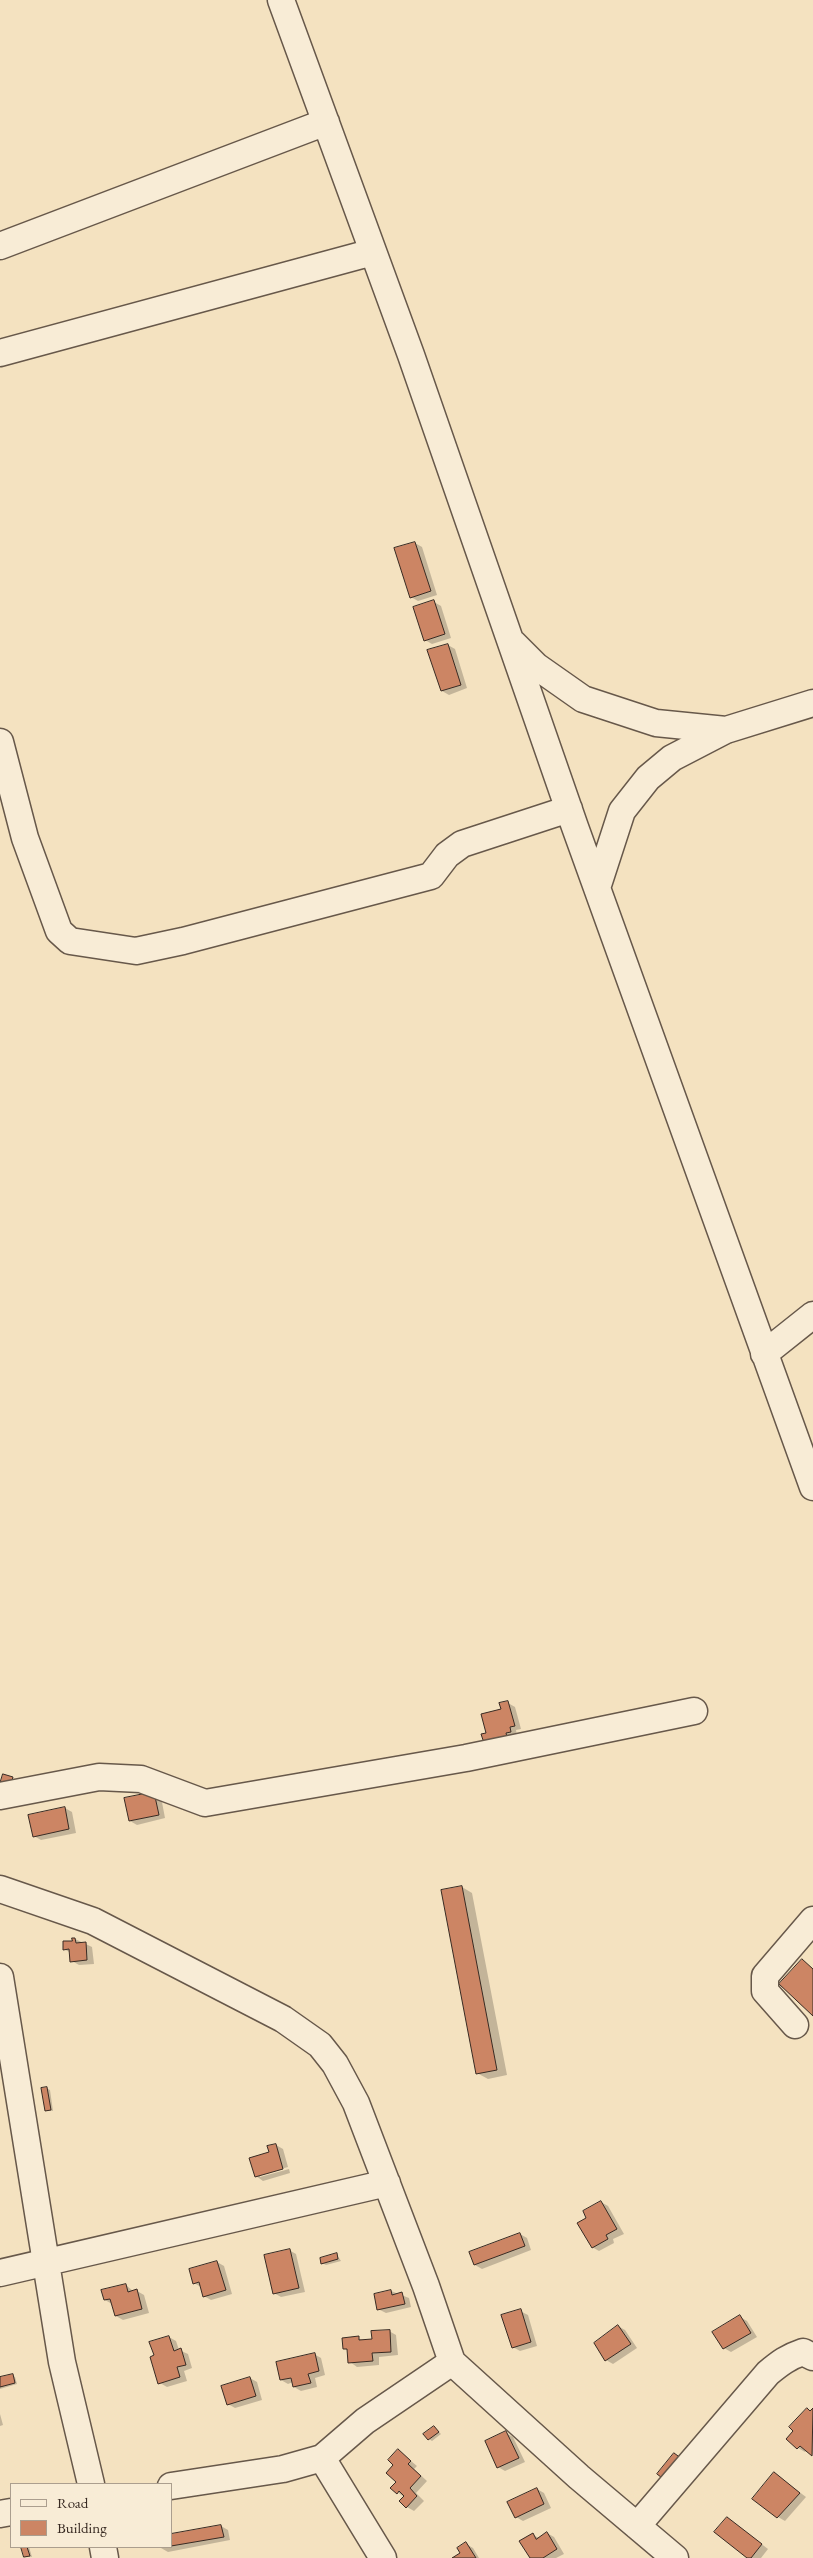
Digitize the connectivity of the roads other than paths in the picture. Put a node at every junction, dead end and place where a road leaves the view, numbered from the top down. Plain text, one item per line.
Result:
1 (281, 0) edge
2 (326, 122) junction
3 (0, 246) edge
4 (373, 252) junction
5 (0, 353) edge
6 (510, 640) junction
7 (813, 703) edge
8 (726, 730) junction
9 (0, 742) edge
10 (569, 809) junction
11 (597, 888) junction
12 (813, 1315) edge
13 (764, 1354) junction
14 (813, 1486) edge
15 (694, 1711) dead end
16 (0, 1796) edge
17 (0, 1889) edge
18 (813, 1920) edge
19 (0, 1977) edge
20 (795, 2025) dead end
21 (387, 2184) junction
22 (44, 2263) junction
23 (0, 2273) edge
24 (813, 2357) edge
25 (452, 2362) junction
26 (322, 2458) junction
27 (90, 2483) edge
28 (172, 2486) edge
29 (637, 2526) junction
30 (383, 2558) edge
31 (675, 2558) edge

1 - 2 street
2 - 3 street
2 - 4 street
4 - 5 street
4 - 6 street
6 - 8 street
6 - 10 street
7 - 8 street
8 - 11 street
9 - 10 street
10 - 11 street
11 - 13 street
12 - 13 street
13 - 14 street
15 - 16 street
17 - 21 street
18 - 20 street
19 - 22 street
21 - 22 street
21 - 25 street
22 - 23 street
22 - 27 street
24 - 29 street
25 - 26 street
25 - 29 street
26 - 28 street
26 - 30 street
29 - 31 street

